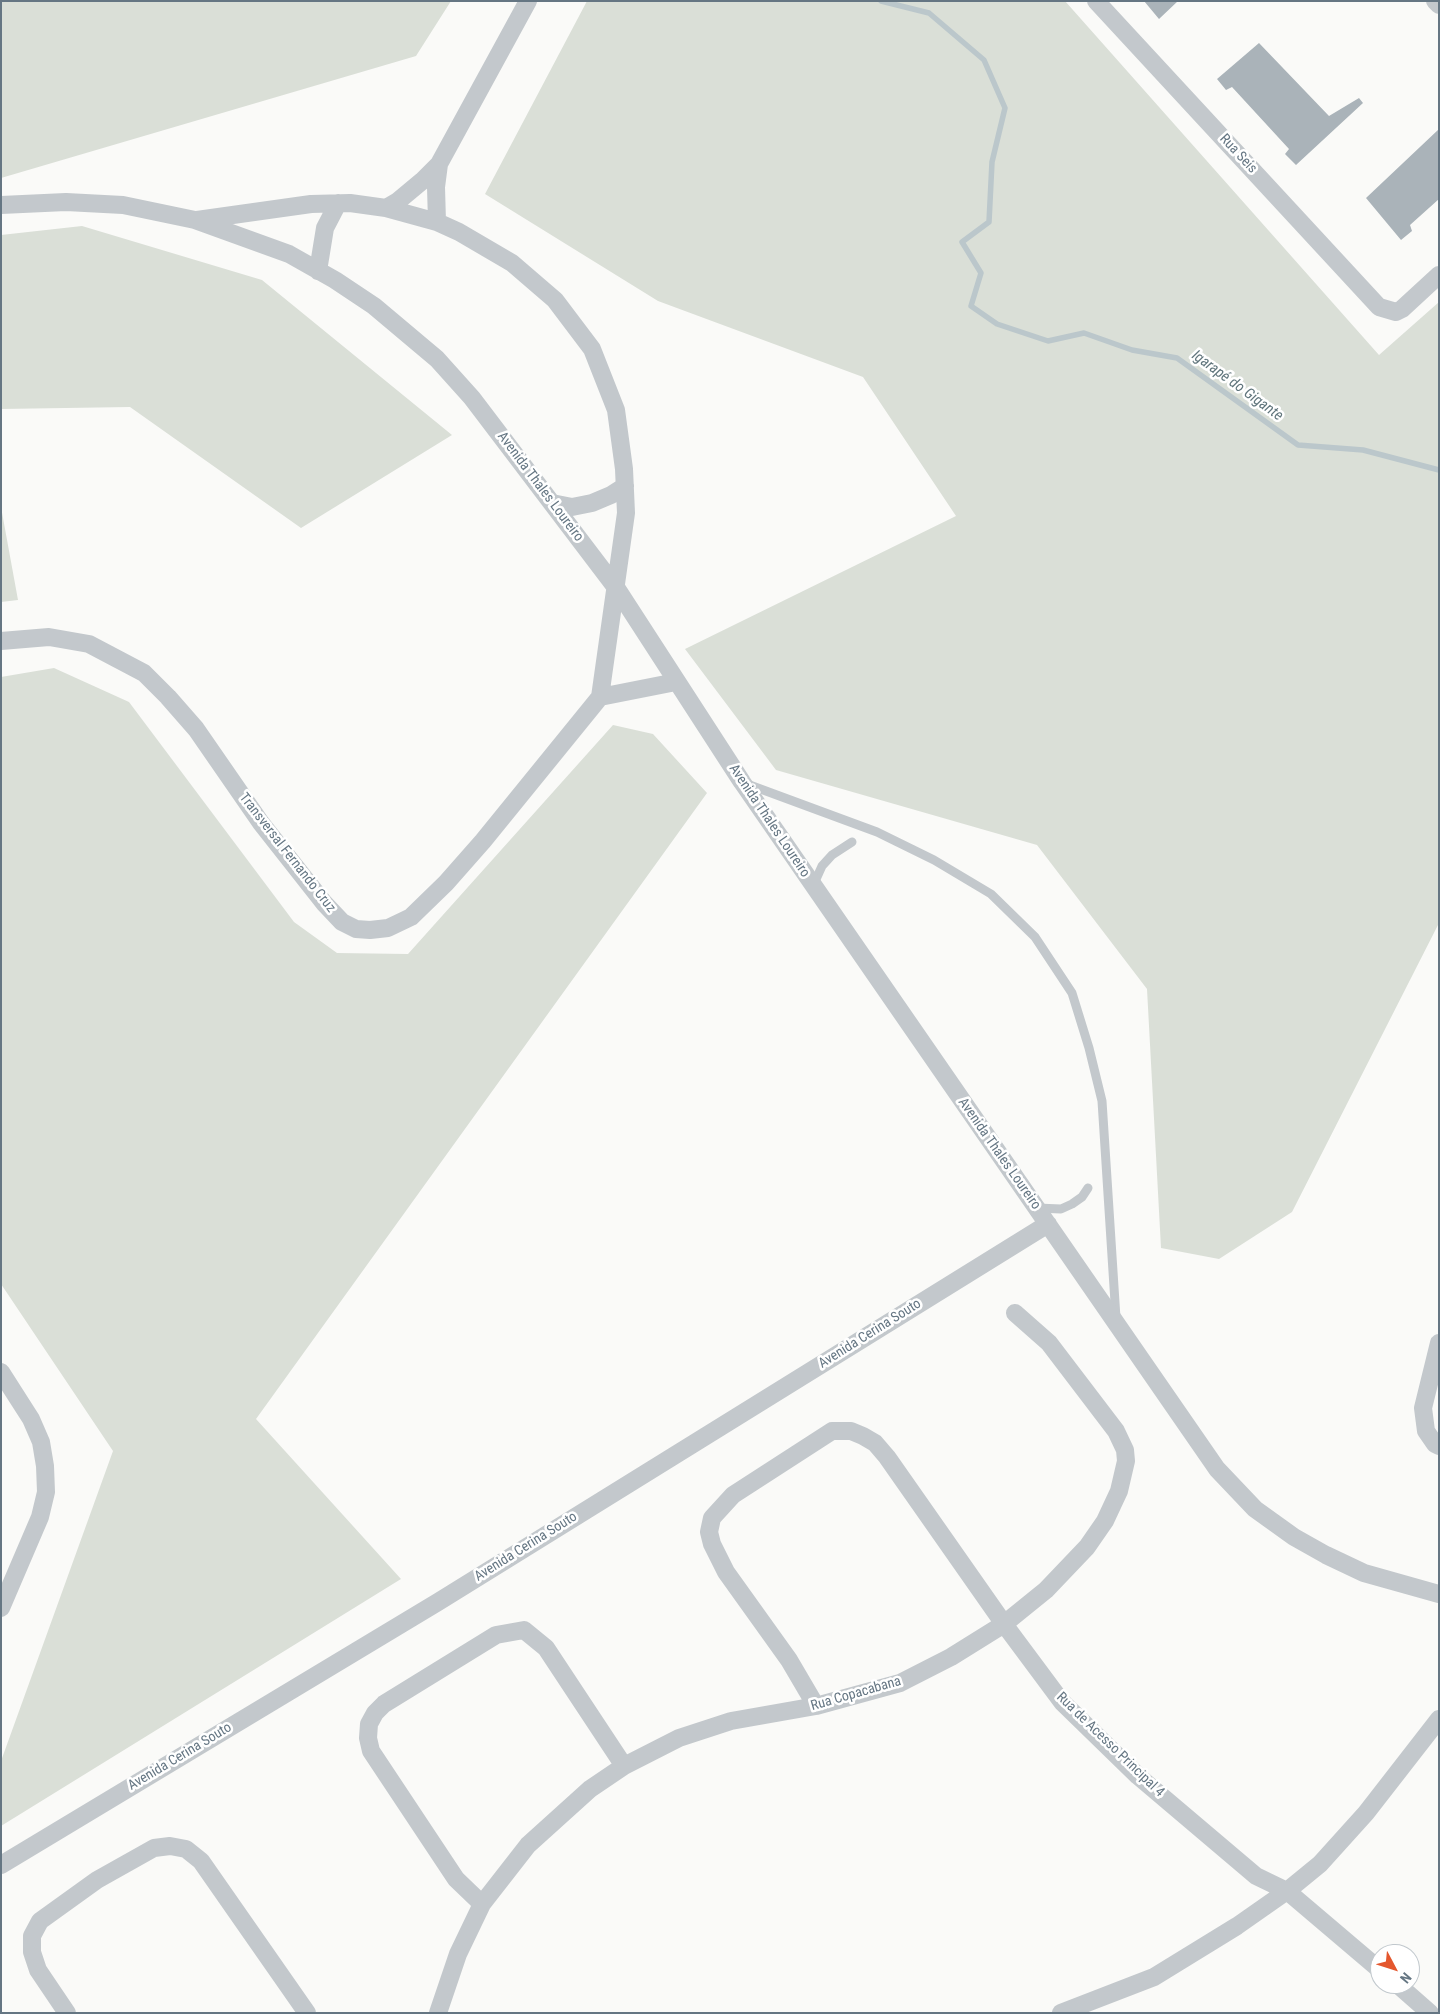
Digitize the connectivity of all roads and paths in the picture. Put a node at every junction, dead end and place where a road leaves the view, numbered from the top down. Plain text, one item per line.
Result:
1 (1096, 1) edge
2 (1435, 1) edge
3 (527, 3) edge
4 (1439, 5) edge
5 (438, 164) junction
6 (338, 203) junction
7 (1, 205) edge
8 (386, 208) junction
9 (195, 220) junction
10 (437, 222) junction
11 (318, 271) junction
12 (1439, 275) edge
13 (618, 490) junction
14 (552, 504) junction
15 (617, 589) junction
16 (1, 641) edge
17 (676, 682) junction
18 (600, 697) junction
19 (742, 782) junction
20 (852, 842) dead end
21 (813, 886) junction
22 (1088, 1188) dead end
23 (1037, 1208) junction
24 (1048, 1224) junction
25 (1015, 1312) dead end
26 (1116, 1326) junction
27 (1439, 1343) edge
28 (1, 1372) edge
29 (1439, 1446) edge
30 (1439, 1594) edge
31 (1, 1608) edge
32 (1004, 1624) junction
33 (816, 1706) junction
34 (1439, 1719) edge
35 (624, 1766) junction
36 (1, 1865) edge
37 (1287, 1891) junction
38 (482, 1904) junction
39 (1370, 1962) edge
40 (1408, 1994) edge
41 (67, 2013) edge
42 (307, 2013) edge
43 (438, 2013) edge
44 (1061, 2013) edge
45 (1430, 2013) edge

1 - 12 street, Rua Seis
2 - 4 street
3 - 5 street
5 - 8 street
5 - 10 street
6 - 8 street
6 - 9 street
6 - 11 street
7 - 9 street, Avenida Thales Loureiro
8 - 10 street
9 - 11 street, Avenida Thales Loureiro
10 - 13 street
11 - 14 street, Avenida Thales Loureiro
13 - 14 street
13 - 15 street
14 - 15 street, Avenida Thales Loureiro
15 - 17 street, Avenida Thales Loureiro
15 - 18 street
16 - 18 street, Transversal Fernando Cruz
17 - 18 street
17 - 19 street, Avenida Thales Loureiro
19 - 21 street, Avenida Thales Loureiro
19 - 26 lane
20 - 21 lane
21 - 23 street, Avenida Thales Loureiro
22 - 23 lane
23 - 24 street, Avenida Thales Loureiro
24 - 26 street, Avenida Thales Loureiro
24 - 36 street, Avenida Cerina Souto
25 - 32 street, Rua Copacabana
26 - 30 street, Avenida Thales Loureiro
27 - 29 street
28 - 31 street
32 - 33 street, Rua Copacabana
32 - 33 street, Rua de Acesso Principal 4
32 - 37 street, Rua de Acesso Principal 4
33 - 35 street, Rua Copacabana
34 - 37 street
35 - 38 street, Rua Copacabana
35 - 38 street
37 - 39 street, Rua de Acesso Principal 4
37 - 44 street
38 - 43 street, Rua Copacabana
40 - 45 street
41 - 42 street

